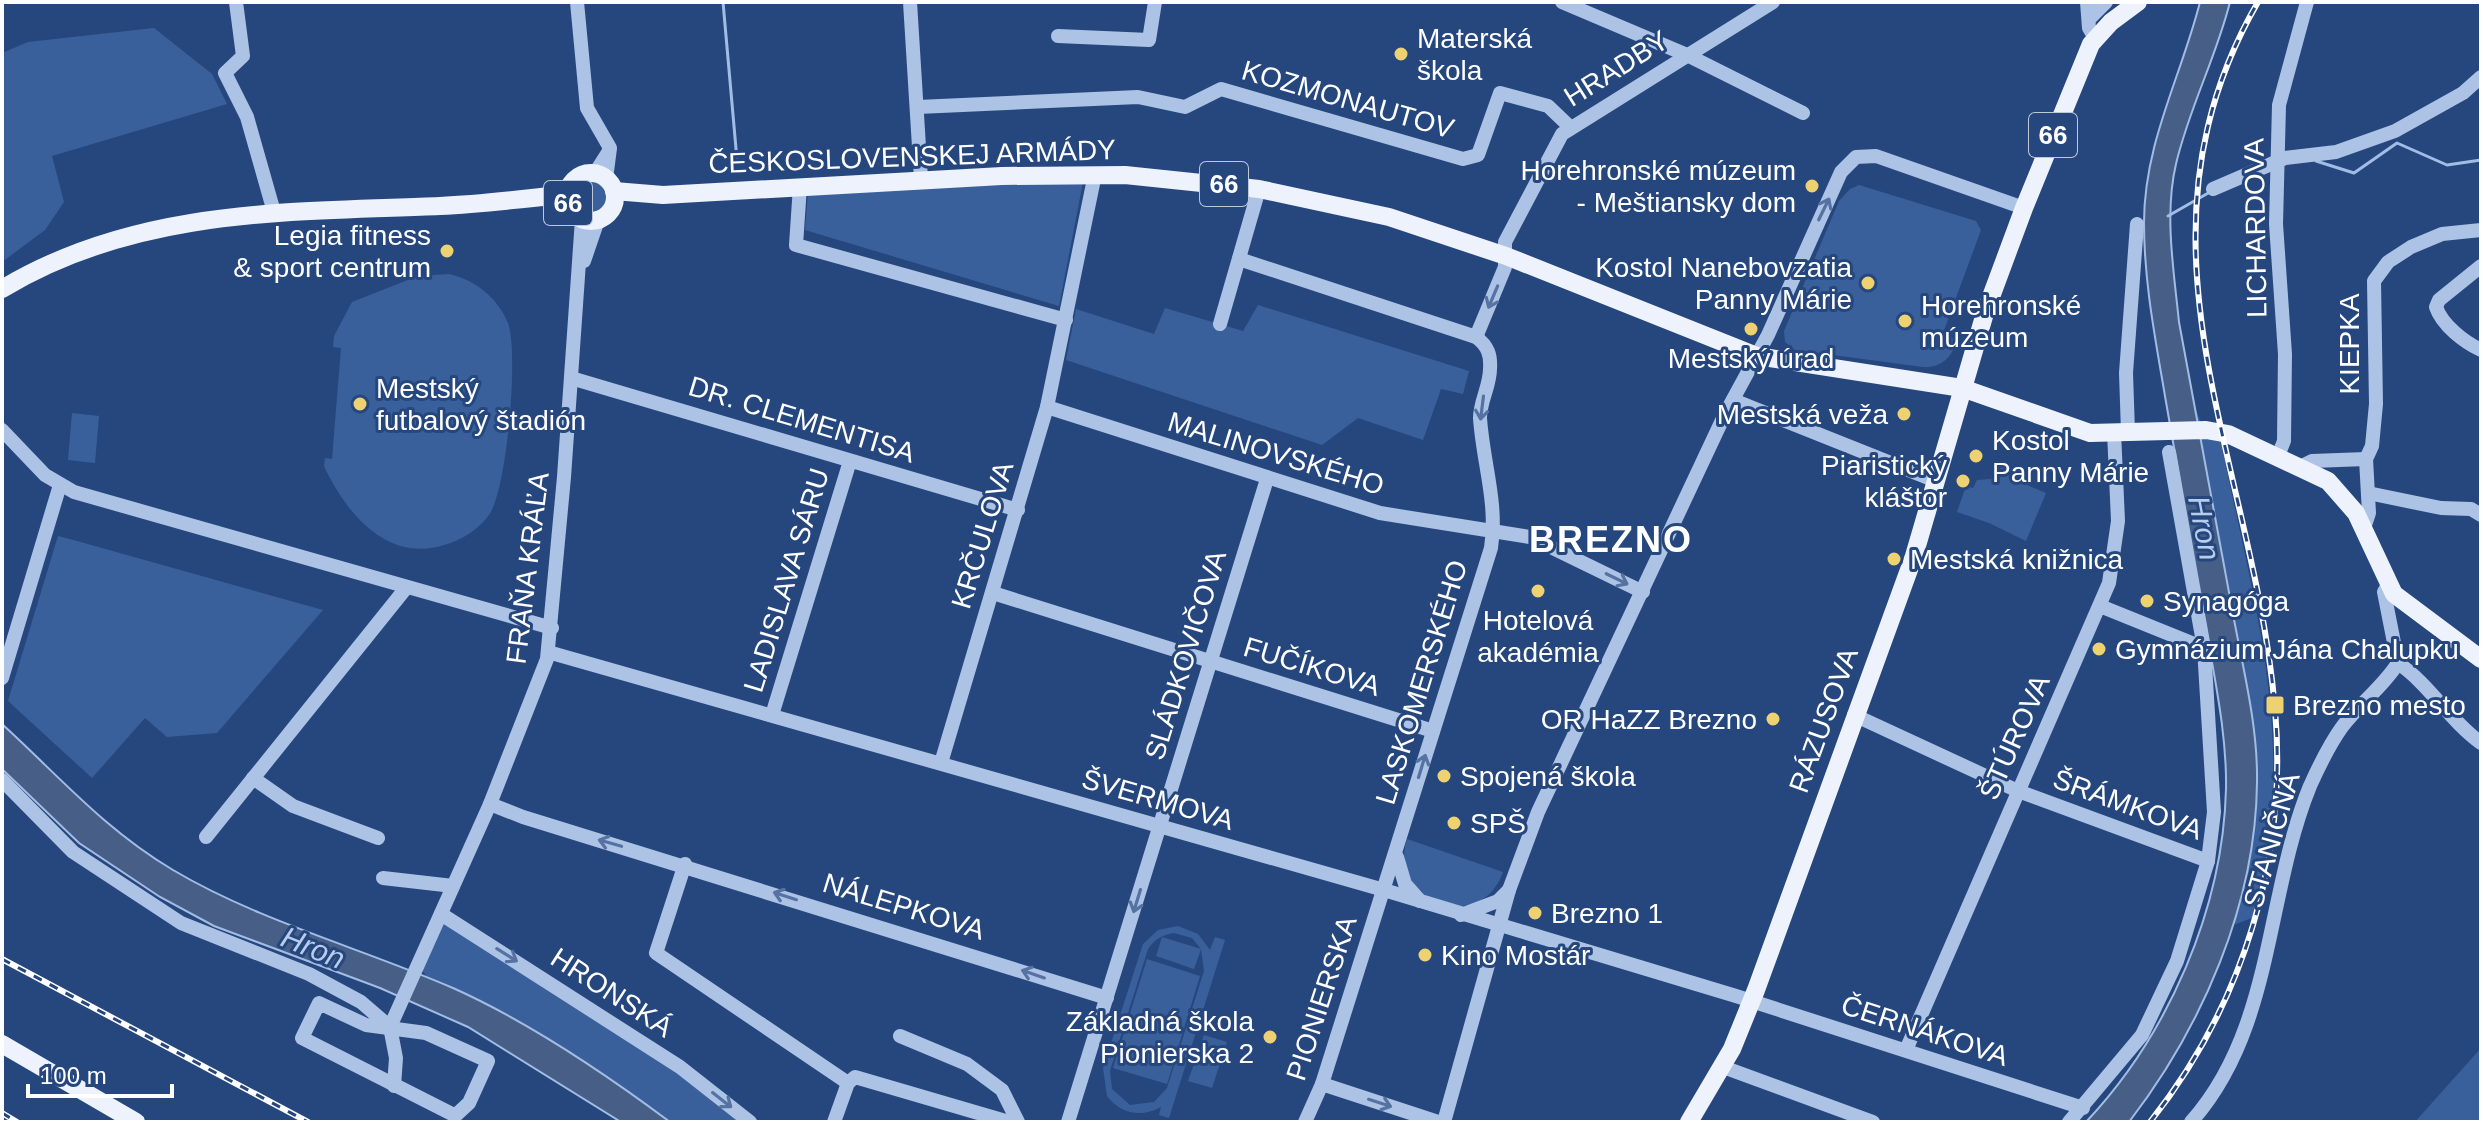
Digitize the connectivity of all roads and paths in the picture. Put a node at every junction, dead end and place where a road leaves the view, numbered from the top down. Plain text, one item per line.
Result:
1 (236, 2) edge
2 (577, 2) edge
3 (910, 2) edge
4 (1155, 2) edge
5 (1562, 2) edge
6 (1773, 2) edge
7 (2087, 2) edge
8 (2106, 2) edge
9 (2138, 2) edge
10 (2307, 2) edge
11 (2090, 18) junction
12 (1058, 36) dead end
13 (2095, 38) junction
14 (1687, 55) junction
15 (2481, 77) edge
16 (2463, 93) junction
17 (2481, 95) edge
18 (918, 107) junction
19 (1803, 113) dead end
20 (1570, 127) junction
21 (2279, 159) junction
22 (1095, 174) junction
23 (921, 179) junction
24 (800, 186) junction
25 (607, 187) junction
26 (1259, 189) junction
27 (2213, 189) dead end
28 (2024, 208) junction
29 (579, 210) junction
30 (274, 212) junction
31 (2137, 224) dead end
32 (2481, 230) edge
33 (1506, 256) junction
34 (1239, 259) junction
35 (2481, 266) edge
36 (2, 289) edge
37 (1066, 320) junction
38 (1220, 324) dead end
39 (1476, 337) junction
40 (2481, 350) edge
41 (1757, 356) junction
42 (571, 378) junction
43 (1962, 388) junction
44 (1733, 400) junction
45 (1047, 407) junction
46 (2, 430) edge
47 (2121, 432) junction
48 (2169, 452) dead end
49 (2278, 456) junction
50 (2366, 459) junction
51 (850, 461) junction
52 (2302, 466) junction
53 (1267, 479) junction
54 (1936, 481) junction
55 (60, 485) junction
56 (2368, 493) junction
57 (1018, 510) junction
58 (2481, 515) edge
59 (2364, 528) junction
60 (1493, 531) junction
61 (2388, 585) junction
62 (406, 588) junction
63 (1643, 592) junction
64 (993, 593) junction
65 (2100, 606) junction
66 (552, 628) junction
67 (2204, 648) junction
68 (548, 652) junction
69 (2481, 659) edge
70 (1209, 661) junction
71 (2404, 667) junction
72 (2, 678) edge
73 (772, 715) junction
74 (1854, 715) junction
75 (1433, 731) junction
76 (2481, 743) edge
77 (941, 763) junction
78 (253, 778) junction
79 (2, 780) edge
80 (2018, 791) junction
81 (490, 804) junction
82 (1160, 827) junction
83 (206, 837) dead end
84 (378, 838) dead end
85 (1397, 844) junction
86 (2208, 861) junction
87 (685, 864) junction
88 (383, 878) dead end
89 (453, 886) junction
90 (1384, 890) junction
91 (1509, 890) junction
92 (1422, 903) junction
93 (441, 914) junction
94 (1460, 915) junction
95 (1500, 927) junction
96 (1107, 998) junction
97 (1751, 1001) junction
98 (390, 1027) junction
99 (900, 1036) dead end
100 (2, 1044) edge
101 (1906, 1050) junction
102 (1723, 1067) junction
103 (848, 1083) junction
104 (1322, 1084) junction
105 (394, 1086) junction
106 (2083, 1108) junction
107 (136, 1122) edge
108 (750, 1122) edge
109 (834, 1122) edge
110 (1009, 1122) edge
111 (1018, 1122) edge
112 (1068, 1122) edge
113 (1305, 1122) edge
114 (1441, 1122) edge
115 (1689, 1122) edge
116 (1873, 1122) edge
117 (2069, 1122) edge
118 (2191, 1122) edge

1 - 30 street
2 - 25 street
3 - 18 street
4 - 12 street
5 - 14 street
6 - 14 street, HRADBY
7 - 11 street
8 - 11 street
9 - 13 main road, 66
10 - 21 street, LICHARDOVA
11 - 13 street
13 - 28 main road, 66
14 - 19 street
14 - 20 street, HRADBY
15 - 16 street
16 - 17 street
16 - 21 street
18 - 20 street, KOZMONAUTOV
18 - 23 street
20 - 33 street, HRADBY
21 - 27 street
21 - 49 street, LICHARDOVA
22 - 23 main road, ČESKOSLOVENSKEJ ARMÁDY / 66
22 - 26 main road, ČESKOSLOVENSKEJ ARMÁDY / 66
22 - 37 street, KRČULOVA
23 - 24 main road, ČESKOSLOVENSKEJ ARMÁDY / 66
24 - 25 main road, ČESKOSLOVENSKEJ ARMÁDY / 66
24 - 37 street
25 - 29 main road, 66
25 - 29 main road, ČESKOSLOVENSKEJ ARMÁDY / 66
26 - 33 main road, ČESKOSLOVENSKEJ ARMÁDY / 66
26 - 34 street
41 -> 28 street
28 - 43 main road, 66
29 - 30 main road, 66
29 - 42 street, FRAŇA KRÁĽA
30 - 36 main road, 66
31 - 47 street, ŠTÚROVA
32 - 50 street, KIEPKA
33 -> 39 street, HRADBY
33 - 41 main road, ČESKOSLOVENSKEJ ARMÁDY / 66
34 - 38 street
34 - 39 street
35 - 40 street
37 - 45 street, KRČULOVA
39 -> 60 street
41 - 43 main road, 66
41 - 44 street
42 - 51 street, DR. CLEMENTISA
42 - 66 street, FRAŇA KRÁĽA
43 - 47 main road
43 - 54 main road, RÁZUSOVA
44 - 54 street
44 - 63 street
45 - 53 street, MALINOVSKÉHO
45 - 57 street, KRČULOVA
46 - 55 street
47 - 49 main road
47 - 65 street, ŠTÚROVA
48 - 67 street
49 - 52 main road
50 - 52 street
50 - 56 street, KIEPKA
51 - 57 street, DR. CLEMENTISA
51 - 73 street, LADISLAVA SÁRU
52 - 59 main road
53 - 60 street, MALINOVSKÉHO
53 - 70 street, SLÁDKOVIČOVA
54 - 74 main road, RÁZUSOVA
55 - 62 street
55 - 72 street
56 - 58 street
56 - 59 street, KIEPKA
57 - 64 street, KRČULOVA
59 - 61 main road
60 -> 63 street, MALINOVSKÉHO
60 - 75 street, LASKOMERSKÉHO
61 - 69 main road
61 - 71 street
62 - 66 street
62 - 78 street
63 - 91 street
64 - 70 street, FUČÍKOVA
64 - 77 street, KRČULOVA
65 - 67 street
65 - 80 street, ŠTÚROVA
66 - 68 street, FRAŇA KRÁĽA
67 - 86 street
68 - 73 street, ŠVERMOVA
68 - 81 street, FRAŇA KRÁĽA
70 - 75 street, FUČÍKOVA
70 - 82 street, SLÁDKOVIČOVA
71 - 76 street
71 - 118 street, STANIČNÁ
73 - 77 street, ŠVERMOVA
74 - 80 street, ŠRÁMKOVA
74 - 97 main road, RÁZUSOVA
85 -> 75 street, LASKOMERSKÉHO
77 - 82 street, ŠVERMOVA
78 - 83 street
78 - 84 street
79 - 98 street
80 - 86 street, ŠRÁMKOVA
80 - 101 street, ŠTÚROVA
87 -> 81 street, NÁLEPKOVA
81 - 89 street, FRAŇA KRÁĽA
82 - 90 street, ŠVERMOVA
82 -> 96 street, SLÁDKOVIČOVA
85 - 90 street, LASKOMERSKÉHO
85 - 92 street, LASKOMERSKÉHO
86 - 106 street
96 -> 87 street, NÁLEPKOVA
87 - 103 street
88 - 89 street
89 - 93 street, FRAŇA KRÁĽA
90 - 92 street, ŠVERMOVA
90 - 104 street, PIONIERSKA
91 - 94 street
91 - 95 street
92 - 94 street, ŠVERMOVA
93 - 98 street, FRAŇA KRÁĽA
93 -> 108 street, HRONSKÁ
94 - 95 street, ŠVERMOVA
95 - 97 street, ŠVERMOVA
95 - 114 street
96 - 112 street, SLÁDKOVIČOVA
97 - 101 street, ČERNÁKOVA
97 - 102 main road, RÁZUSOVA
98 - 105 street
98 - 105 street
98 - 105 street
99 - 111 street
100 - 107 main road
101 - 106 street, ČERNÁKOVA
102 - 115 main road, RÁZUSOVA
102 - 116 street
103 - 109 street
103 - 110 street
104 - 113 street, PIONIERSKA
104 -> 114 street
106 - 117 street

